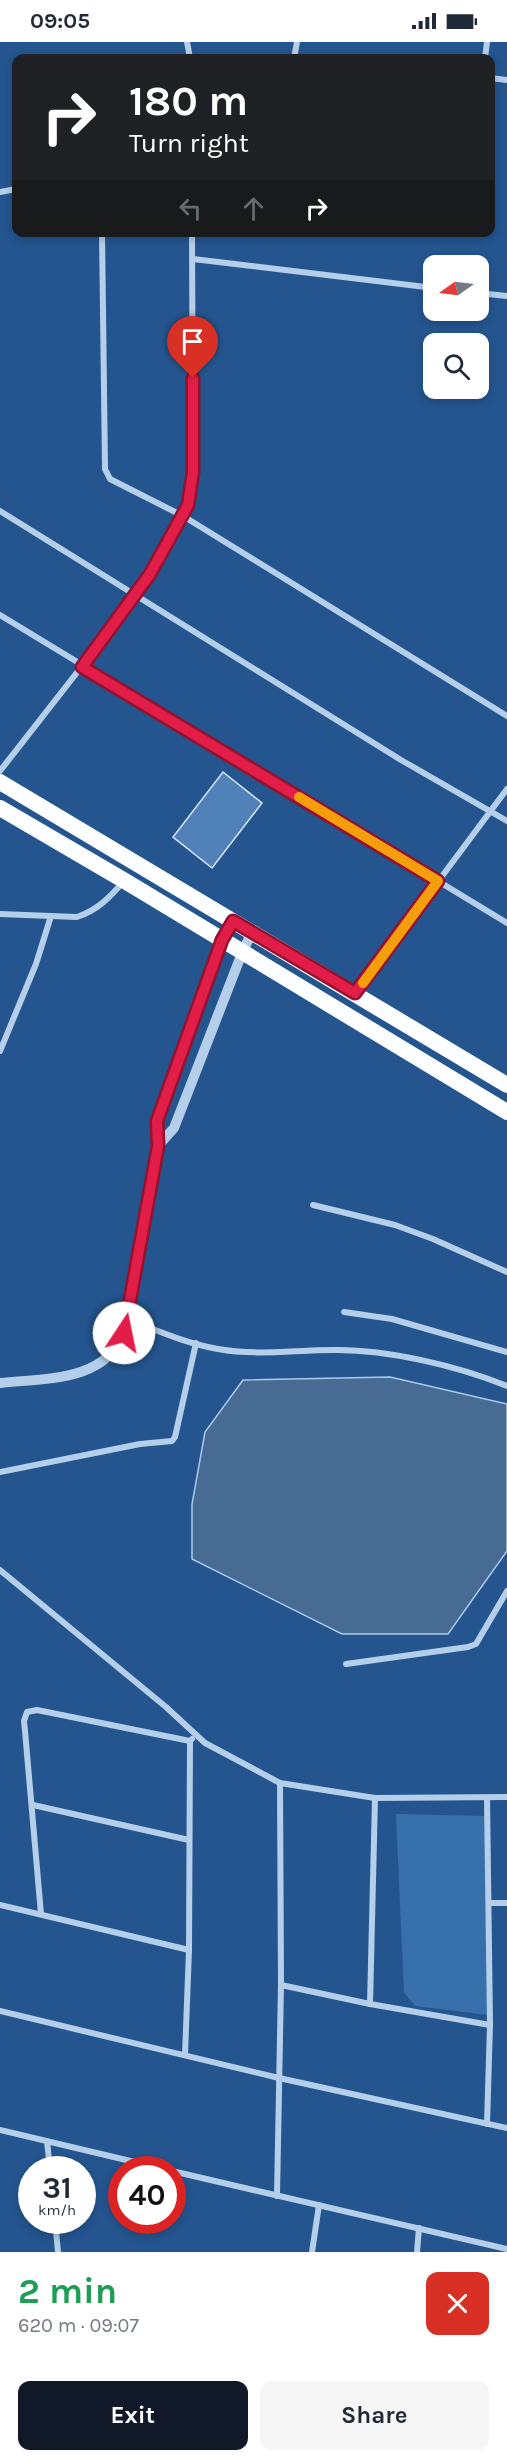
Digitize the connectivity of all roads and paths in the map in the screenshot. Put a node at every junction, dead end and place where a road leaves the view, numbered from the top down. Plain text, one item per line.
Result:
1 (102, 237) edge
2 (192, 237) edge
3 (192, 259) junction
4 (423, 287) edge
5 (489, 295) edge
6 (507, 297) edge
7 (0, 511) edge
8 (183, 516) junction
9 (135, 597) junction
10 (0, 615) edge
11 (82, 667) junction
12 (507, 716) edge
13 (0, 771) edge
14 (0, 782) edge
15 (507, 789) edge
16 (0, 808) edge
17 (491, 812) junction
18 (507, 821) edge
19 (124, 881) junction
20 (438, 881) junction
21 (0, 914) edge
22 (51, 916) junction
23 (233, 921) junction
24 (507, 923) edge
25 (252, 932) junction
26 (222, 940) junction
27 (242, 952) junction
28 (355, 993) junction
29 (0, 1051) edge
30 (507, 1085) edge
31 (507, 1112) edge
32 (158, 1146) junction
33 (313, 1205) dead end
34 (507, 1272) edge
35 (344, 1312) dead end
36 (127, 1319) junction
37 (196, 1343) junction
38 (507, 1352) edge
39 (0, 1383) edge
40 (507, 1386) edge
41 (0, 1472) edge
42 (0, 1570) edge
43 (507, 1591) edge
44 (346, 1664) dead end
45 (196, 1734) junction
46 (189, 1741) junction
47 (280, 1783) junction
48 (507, 1797) edge
49 (375, 1798) junction
50 (488, 1798) junction
51 (33, 1804) junction
52 (189, 1840) junction
53 (490, 1903) junction
54 (507, 1903) edge
55 (0, 1905) edge
56 (41, 1914) junction
57 (189, 1950) junction
58 (281, 1985) junction
59 (370, 2004) junction
60 (0, 2011) edge
61 (490, 2025) junction
62 (185, 2055) junction
63 (279, 2078) junction
64 (487, 2124) junction
65 (507, 2128) edge
66 (0, 2130) edge
67 (47, 2141) junction
68 (49, 2156) edge
69 (110, 2156) edge
70 (186, 2174) edge
71 (277, 2196) junction
72 (320, 2205) junction
73 (419, 2228) junction
74 (56, 2234) edge
75 (507, 2249) edge
76 (58, 2252) edge
77 (312, 2252) edge
78 (417, 2252) edge

1 - 8 street
2 - 3 street
3 - 4 street
3 - 8 street
5 - 6 street
7 - 9 street
8 - 9 street
8 - 12 street
9 - 11 street
9 - 17 street
10 - 11 street
11 - 13 street
11 - 20 street
14 - 23 highway
15 - 17 street
16 - 19 highway
17 - 18 street
17 - 20 street
19 - 22 street
19 - 26 highway
20 - 24 street
20 - 28 street
21 - 22 street
22 - 29 street
23 - 25 highway
23 - 26 street
25 - 27 street
25 - 28 highway
26 - 27 highway
26 - 32 street
27 - 31 highway
27 - 32 street
28 - 30 highway
32 - 36 street
33 - 34 street
35 - 38 street
36 - 37 street
36 - 39 street
37 - 40 street
37 - 41 street
42 - 45 street
43 - 44 street
45 - 46 street
45 - 47 street
46 - 51 street
46 - 52 street
47 - 49 street
47 - 58 street
48 - 50 street
49 - 50 street
49 - 59 street
50 - 53 street
51 - 52 street
51 - 56 street
52 - 57 street
53 - 54 street
53 - 61 street
55 - 56 street
56 - 57 street
57 - 62 street
58 - 59 street
58 - 63 street
59 - 61 street
60 - 62 street
61 - 64 street
62 - 63 street
63 - 64 street
63 - 71 street
64 - 65 street
66 - 67 street
67 - 68 street
67 - 69 street
70 - 71 street
71 - 72 street
72 - 73 street
72 - 77 street
73 - 75 street
73 - 78 street
74 - 76 street

